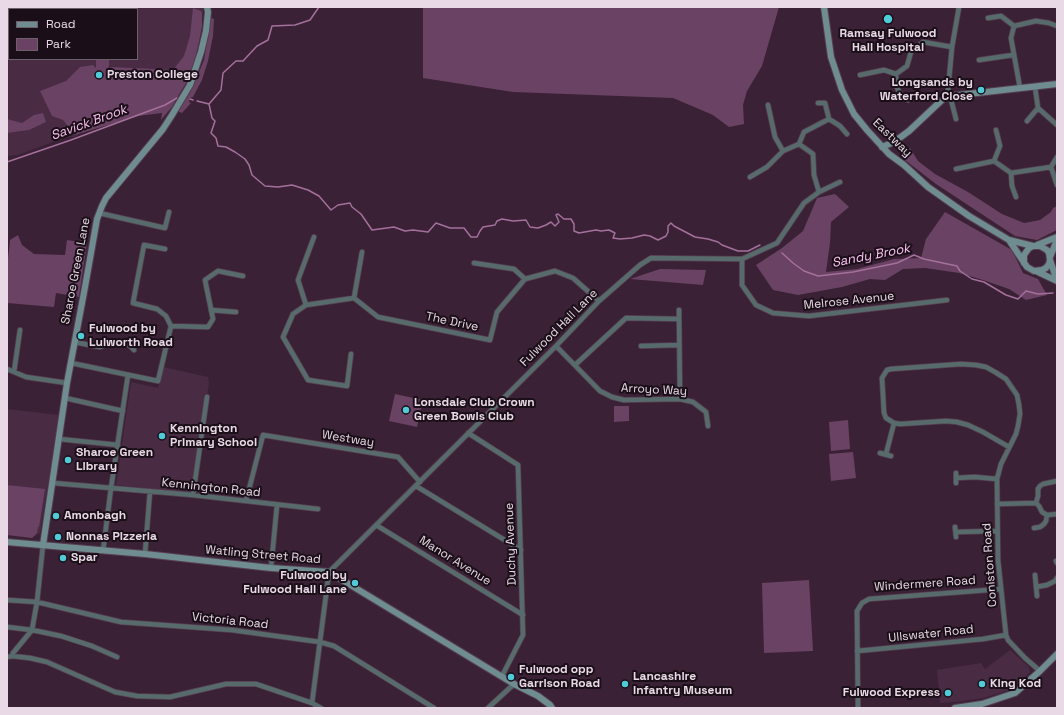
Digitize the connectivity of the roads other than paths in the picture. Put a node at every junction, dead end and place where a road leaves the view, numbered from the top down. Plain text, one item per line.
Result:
1 (207, 7) edge
2 (824, 7) edge
3 (959, 7) edge
4 (988, 18) dead end
5 (1014, 26) junction
6 (1057, 26) edge
7 (952, 47) junction
8 (1013, 55) junction
9 (979, 60) dead end
10 (896, 74) junction
11 (860, 75) dead end
12 (1057, 84) edge
13 (1035, 86) junction
14 (1020, 88) junction
15 (950, 96) junction
16 (908, 100) dead end
17 (818, 103) dead end
18 (768, 105) dead end
19 (1038, 108) junction
20 (829, 119) junction
21 (956, 119) dead end
22 (1027, 121) dead end
23 (1057, 125) edge
24 (996, 130) dead end
25 (847, 134) dead end
26 (894, 142) junction
27 (799, 144) junction
28 (882, 147) junction
29 (783, 151) junction
30 (889, 154) junction
31 (1057, 157) edge
32 (994, 161) junction
33 (1051, 167) junction
34 (956, 169) dead end
35 (1011, 172) junction
36 (750, 177) dead end
37 (840, 182) dead end
38 (1057, 185) edge
39 (819, 192) junction
40 (1016, 196) dead end
41 (169, 212) dead end
42 (99, 213) junction
43 (314, 237) dead end
44 (1057, 237) edge
45 (1009, 240) junction
46 (1057, 240) edge
47 (1035, 246) junction
48 (165, 249) dead end
49 (362, 252) dead end
50 (1050, 258) junction
51 (742, 259) junction
52 (474, 263) dead end
53 (1024, 263) junction
54 (1038, 272) junction
55 (243, 276) dead end
56 (525, 279) junction
57 (1057, 281) edge
58 (354, 298) junction
59 (947, 300) dead end
60 (599, 302) junction
61 (306, 305) junction
62 (212, 310) junction
63 (679, 310) dead end
64 (236, 312) dead end
65 (679, 319) junction
66 (171, 326) junction
67 (20, 330) dead end
68 (74, 342) junction
69 (679, 345) junction
70 (556, 346) junction
71 (640, 346) dead end
72 (134, 350) dead end
73 (351, 354) dead end
74 (71, 363) junction
75 (575, 365) junction
76 (7, 369) edge
77 (14, 372) junction
78 (128, 375) junction
79 (67, 383) junction
80 (207, 397) dead end
81 (65, 398) junction
82 (680, 399) junction
83 (123, 411) junction
84 (894, 423) junction
85 (708, 426) dead end
86 (468, 433) junction
87 (59, 440) junction
88 (118, 445) junction
89 (1010, 447) junction
90 (880, 453) dead end
91 (956, 478) dead end
92 (996, 479) junction
93 (1057, 481) edge
94 (53, 483) junction
95 (418, 484) junction
96 (111, 488) junction
97 (150, 491) junction
98 (194, 495) junction
99 (246, 502) junction
100 (1036, 503) junction
101 (997, 504) junction
102 (277, 505) junction
103 (318, 509) dead end
104 (1057, 514) edge
105 (1047, 516) junction
106 (376, 525) junction
107 (1034, 528) dead end
108 (997, 531) junction
109 (956, 538) dead end
110 (7, 542) edge
111 (43, 545) junction
112 (521, 550) junction
113 (103, 551) junction
114 (145, 554) junction
115 (271, 568) junction
116 (329, 572) junction
117 (1035, 575) dead end
118 (1057, 578) edge
119 (1036, 587) junction
120 (1001, 589) junction
121 (1037, 596) dead end
122 (7, 600) edge
123 (37, 602) junction
124 (523, 615) junction
125 (7, 627) edge
126 (32, 630) junction
127 (1006, 635) junction
128 (320, 642) junction
129 (857, 651) junction
130 (1057, 655) edge
131 (9, 656) edge
132 (117, 657) dead end
133 (1040, 671) junction
134 (502, 676) junction
135 (514, 684) junction
136 (312, 703) junction
137 (982, 706) edge
138 (321, 708) edge
139 (434, 708) edge
140 (488, 708) edge
141 (552, 708) edge
142 (858, 708) edge
143 (955, 708) edge

1 - 42 main road, Sharoe Green Lane
2 - 28 main road, Eastway
3 - 7 street
4 - 5 street
5 - 6 street
5 - 8 street
7 - 10 street
7 - 15 street
8 - 9 street
8 - 14 street
10 - 11 street
10 - 16 street
12 - 13 main road
13 - 14 main road
13 - 19 street
14 - 15 main road
15 - 21 street
15 - 26 main road
17 - 20 street
18 - 29 street
19 - 22 street
19 - 23 street
20 - 25 street
20 - 27 street
24 - 32 street
26 - 28 main road
26 - 30 main road
27 - 29 street
27 - 39 street
28 - 30 main road, Eastway
29 - 36 street
30 - 45 main road, Eastway
31 - 33 street
32 - 34 street
32 - 35 street
33 - 35 street
33 - 38 street
35 - 40 street
37 - 39 street, Fulwood Hall Lane
39 - 51 street, Fulwood Hall Lane
41 - 42 street
42 - 68 main road, Sharoe Green Lane
43 - 61 street
44 - 47 main road
45 - 47 main road, Eastway
45 - 53 main road, Eastway
46 - 50 main road
47 - 50 main road
47 - 53 main road
48 - 66 street
49 - 58 street
50 - 54 main road
50 - 57 main road
51 - 59 street, Melrose Avenue
51 - 60 street, Fulwood Hall Lane
52 - 56 street
53 - 54 main road
54 - 57 main road
55 - 62 street
56 - 58 street, The Drive
56 - 60 street
58 - 61 street
60 - 70 street, Fulwood Hall Lane
61 - 73 street
62 - 64 street
62 - 66 street
63 - 65 street
65 - 69 street
65 - 75 street
66 - 78 street
67 - 77 street
68 - 72 street
68 - 74 main road, Sharoe Green Lane
69 - 71 street
69 - 82 street
70 - 75 street, Arroyo Way
70 - 86 street, Fulwood Hall Lane
74 - 78 street
74 - 79 main road, Sharoe Green Lane
75 - 82 street, Arroyo Way
76 - 77 street
77 - 79 street
78 - 83 street
79 - 81 main road, Sharoe Green Lane
80 - 98 street
81 - 83 street
81 - 87 main road, Sharoe Green Lane
82 - 85 street, Arroyo Way
83 - 88 street
84 - 89 street
84 - 89 street, Coniston Road
84 - 90 street
86 - 95 street, Fulwood Hall Lane
86 - 112 street, Duchy Avenue
87 - 88 street
87 - 94 main road, Sharoe Green Lane
88 - 96 street
89 - 92 street, Coniston Road
91 - 92 street
92 - 101 street, Coniston Road
93 - 100 street
94 - 96 street, Kennington Road
94 - 111 main road, Sharoe Green Lane
95 - 99 street, Westway
95 - 106 street, Fulwood Hall Lane
95 - 112 street, Westway
96 - 97 street, Kennington Road
96 - 113 street
97 - 98 street, Kennington Road
97 - 114 street
98 - 99 street, Kennington Road
99 - 102 street, Kennington Road
100 - 101 street
100 - 105 street
101 - 108 street, Coniston Road
102 - 103 street, Kennington Road
102 - 115 street
104 - 105 street
105 - 107 street
106 - 116 street, Fulwood Hall Lane
106 - 124 street, Manor Avenue
108 - 109 street
108 - 120 street, Coniston Road
110 - 111 main road, Watling Street Road
111 - 113 main road, Watling Street Road
111 - 123 street
112 - 124 street, Duchy Avenue
113 - 114 main road, Watling Street Road
114 - 115 main road, Watling Street Road
115 - 116 main road, Watling Street Road
116 - 128 street
116 - 134 main road, Watling Street Road
117 - 119 street
118 - 119 street
119 - 121 street
120 - 127 street, Coniston Road
120 - 129 street, Windermere Road
122 - 123 street, Victoria Road
123 - 126 street
123 - 128 street, Victoria Road
124 - 134 street, Duchy Avenue
125 - 126 street
126 - 131 street
126 - 132 street
127 - 129 street, Ullswater Road
127 - 133 street
128 - 136 street
128 - 139 street, Victoria Road
129 - 142 street, Windermere Road
130 - 133 main road
131 - 136 street
133 - 137 main road
134 - 135 main road, Watling Street Road
135 - 140 street
135 - 141 main road, Watling Street Road
136 - 138 street
137 - 143 main road

